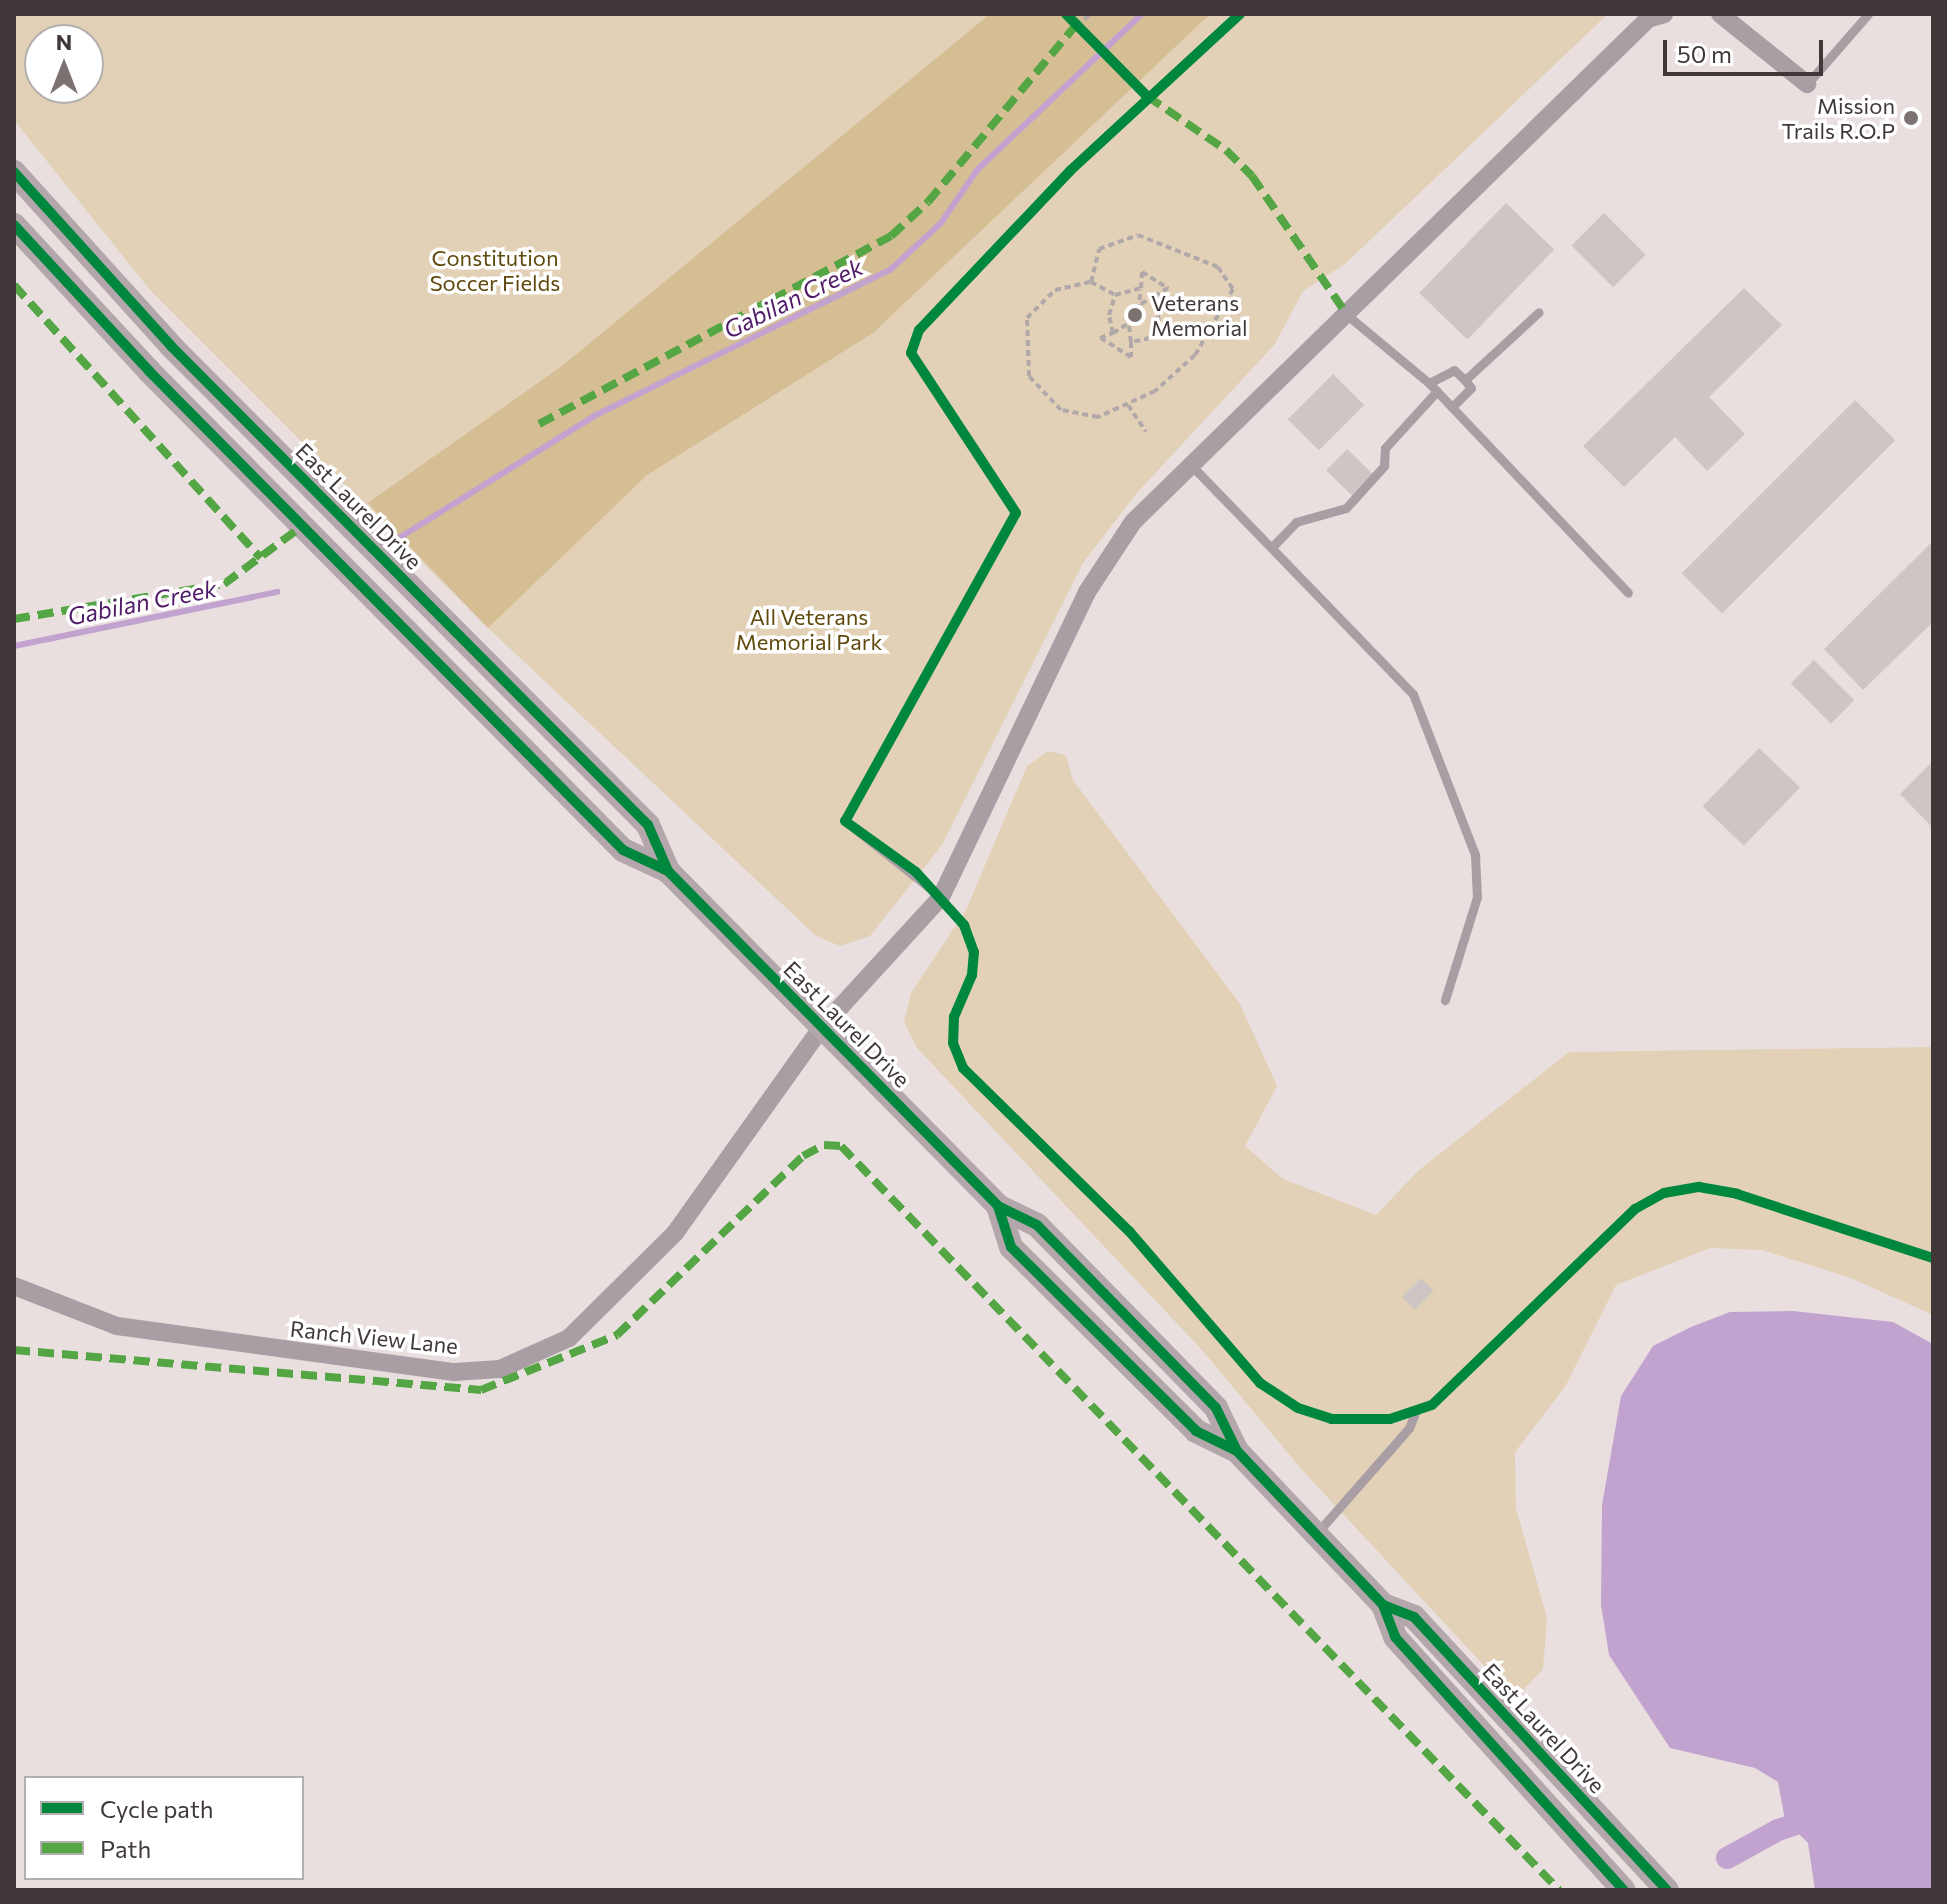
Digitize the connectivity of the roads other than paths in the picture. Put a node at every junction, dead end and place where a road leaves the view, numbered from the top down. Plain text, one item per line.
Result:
1 (1664, 14) edge
2 (1720, 14) edge
3 (1868, 14) edge
4 (1807, 84) joint
5 (14, 172) edge
6 (14, 225) edge
7 (1539, 312) dead end
8 (1347, 315) junction
9 (1465, 380) junction
10 (1433, 387) junction
11 (1452, 407) junction
12 (1190, 464) junction
13 (1273, 546) junction
14 (1628, 593) dead end
15 (845, 821) dead end
16 (668, 871) junction
17 (941, 897) junction
18 (1445, 1000) dead end
19 (822, 1027) junction
20 (998, 1206) junction
21 (14, 1286) edge
22 (1415, 1413) dead end
23 (1237, 1451) junction
24 (1316, 1534) junction
25 (1383, 1605) junction
26 (1624, 1890) edge
27 (1667, 1890) edge

1 - 8 street, Ranch View Lane
2 - 4 street
3 - 4 lane
5 - 16 main road, East Laurel Drive
6 - 16 main road, East Laurel Drive
7 - 9 lane
8 - 10 lane
8 - 12 street, Ranch View Lane
9 - 10 lane
9 - 11 lane
10 - 11 lane
10 - 13 lane
11 - 14 lane
12 - 13 lane
12 - 17 street, Ranch View Lane
13 - 18 lane
15 - 17 lane
16 - 19 main road, East Laurel Drive
17 - 19 street, Ranch View Lane
19 - 20 main road, East Laurel Drive
19 - 21 street, Ranch View Lane
20 - 23 main road, East Laurel Drive
20 - 23 main road, East Laurel Drive
22 - 24 lane
23 - 24 main road, East Laurel Drive
24 - 25 main road, East Laurel Drive
25 - 26 main road, East Laurel Drive
25 - 27 main road, East Laurel Drive

